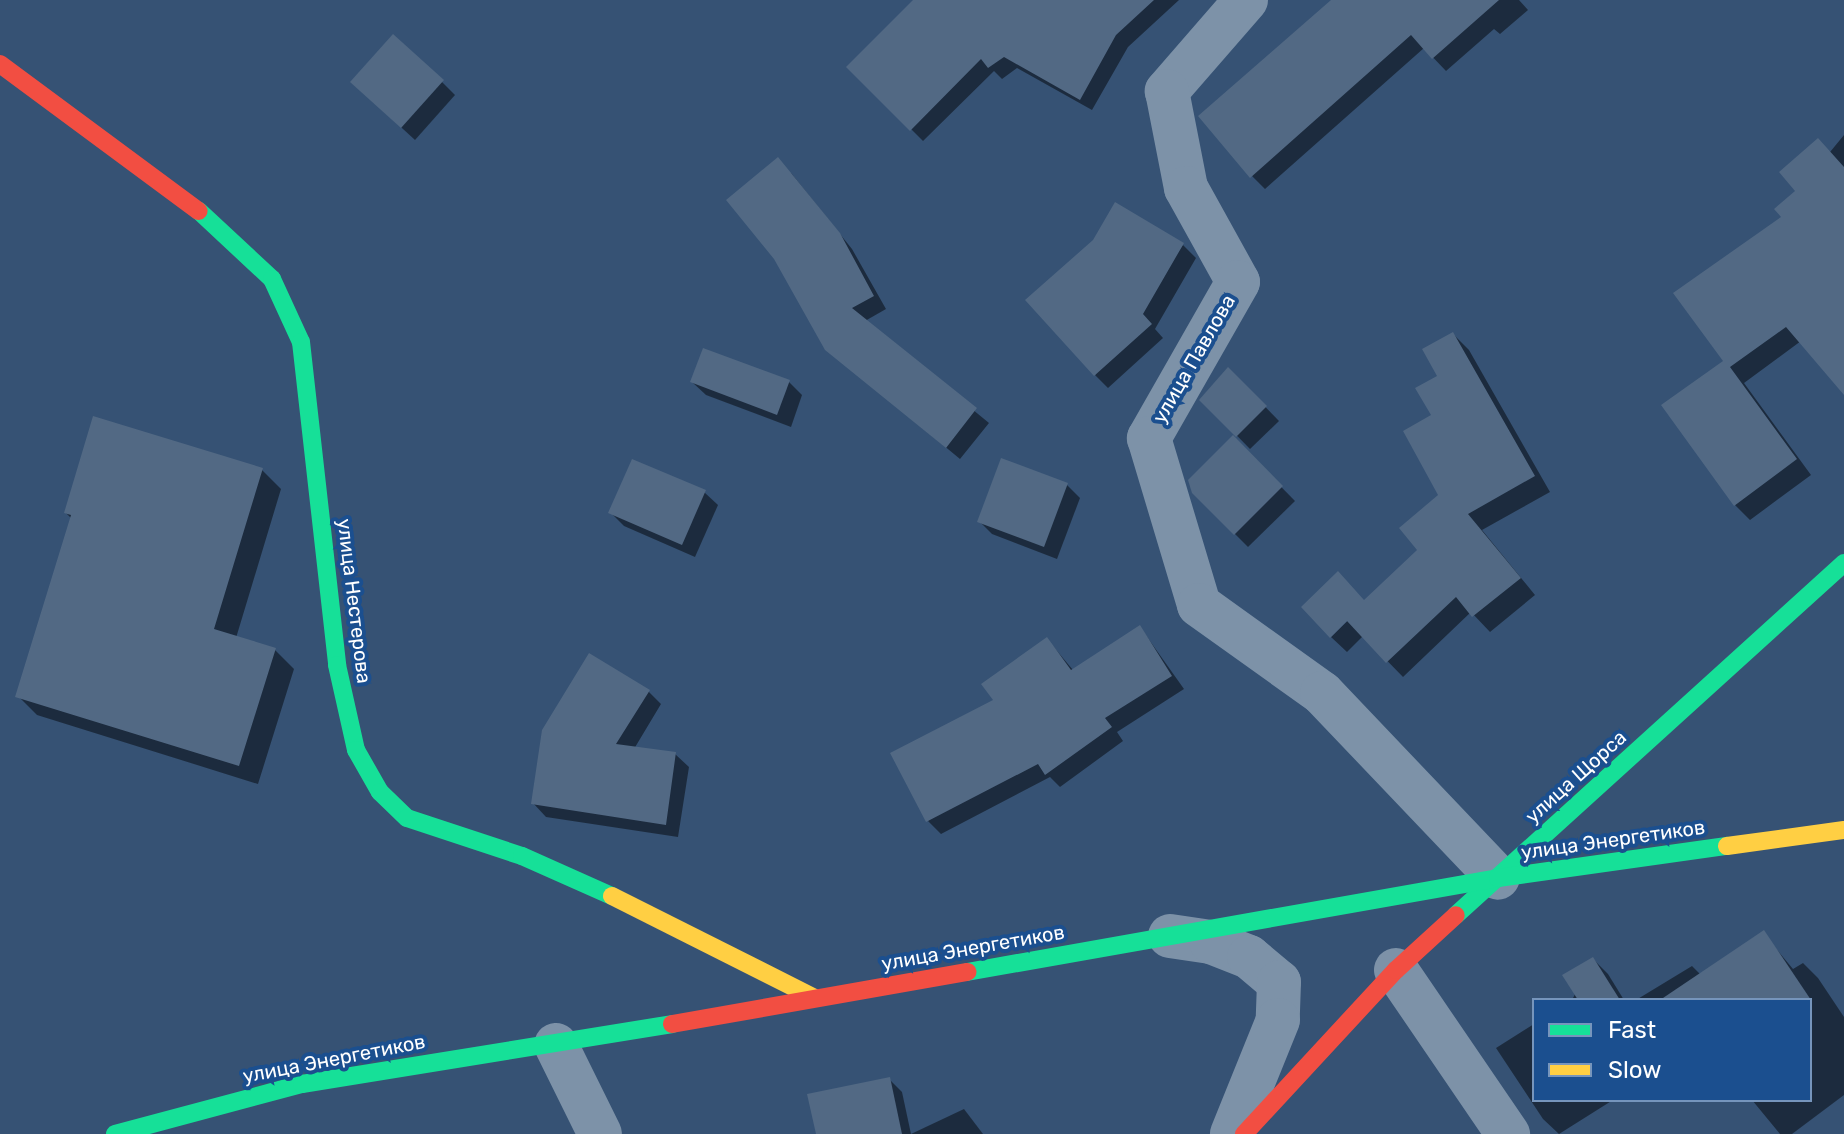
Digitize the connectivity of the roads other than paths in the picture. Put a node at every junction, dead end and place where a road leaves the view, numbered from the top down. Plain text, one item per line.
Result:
1 (1246, 0) edge
2 (0, 64) edge
3 (1844, 563) edge
4 (1844, 830) edge
5 (1498, 878) junction
6 (1169, 936) junction
7 (1396, 970) junction
8 (815, 998) junction
9 (556, 1045) junction
10 (115, 1134) edge
11 (600, 1134) edge
12 (1232, 1134) edge
13 (1244, 1134) edge
14 (1508, 1134) edge

1 - 5 street, улица Павлова
2 - 8 street, улица Нестерова
3 - 5 street, улица Щорса
4 - 5 street, улица Энергетиков
5 - 6 street, улица Энергетиков
5 - 7 street, улица Щорса
6 - 8 street, улица Энергетиков
6 - 12 street
7 - 13 street, улица Щорса
7 - 14 street
8 - 9 street, улица Энергетиков
9 - 10 street, улица Энергетиков
9 - 11 street

